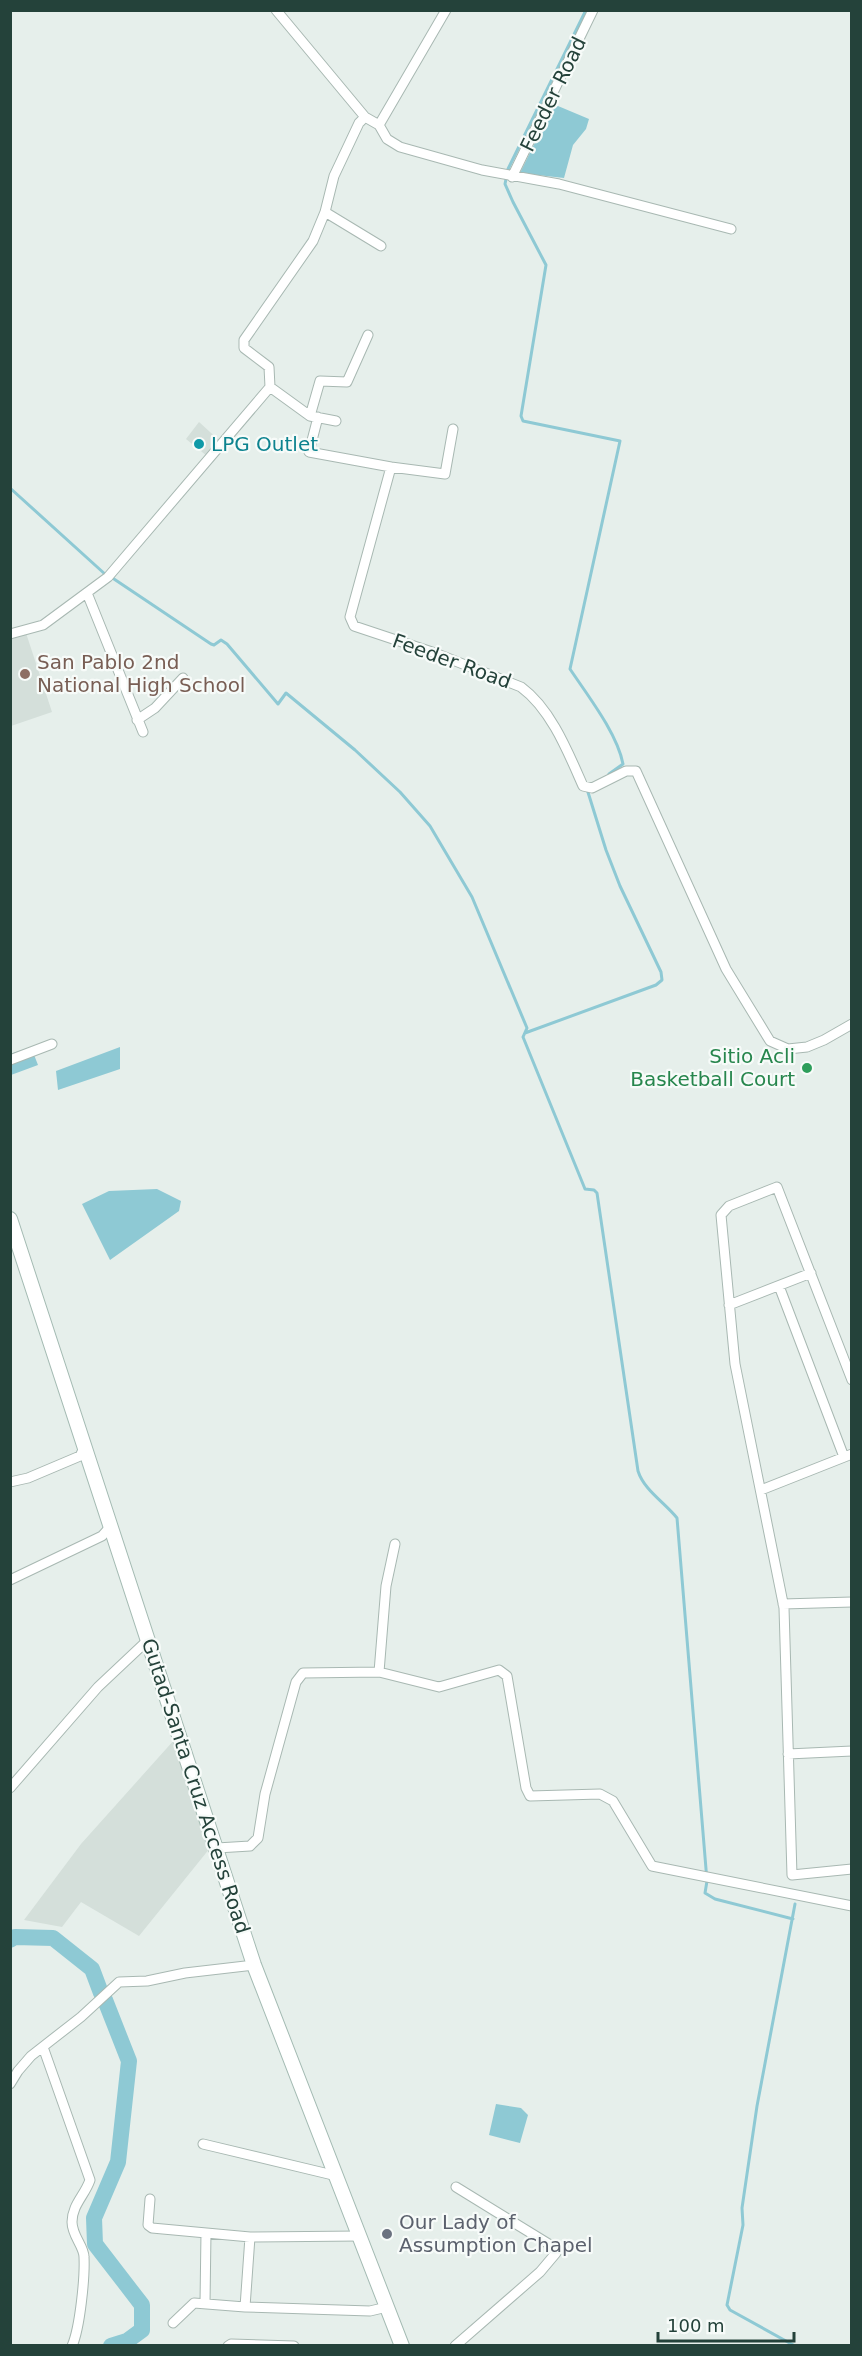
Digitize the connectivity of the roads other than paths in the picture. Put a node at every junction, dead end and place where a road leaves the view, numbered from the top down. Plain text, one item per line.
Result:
1 (276, 10) edge
2 (446, 10) edge
3 (593, 10) edge
4 (365, 117) junction
5 (379, 125) junction
6 (508, 176) junction
7 (325, 212) junction
8 (731, 229) dead end
9 (381, 246) dead end
10 (368, 335) dead end
11 (270, 387) junction
12 (314, 416) junction
13 (336, 421) dead end
14 (453, 429) dead end
15 (391, 467) junction
16 (87, 593) junction
17 (10, 634) edge
18 (183, 678) dead end
19 (137, 720) junction
20 (143, 732) dead end
21 (852, 1024) edge
22 (52, 1044) dead end
23 (10, 1060) edge
24 (10, 1219) edge
25 (811, 1274) junction
26 (779, 1286) junction
27 (729, 1305) junction
28 (852, 1380) edge
29 (85, 1446) junction
30 (848, 1456) edge
31 (10, 1482) edge
32 (761, 1490) junction
33 (111, 1526) junction
34 (395, 1544) dead end
35 (10, 1580) edge
36 (852, 1602) edge
37 (783, 1604) junction
38 (148, 1639) junction
39 (379, 1672) junction
40 (852, 1751) edge
41 (788, 1754) junction
42 (10, 1788) edge
43 (217, 1848) junction
44 (852, 1869) edge
45 (852, 1906) edge
46 (254, 1965) junction
47 (43, 2047) junction
48 (10, 2084) edge
49 (203, 2144) dead end
50 (337, 2176) junction
51 (456, 2187) dead end
52 (150, 2199) dead end
53 (206, 2233) junction
54 (360, 2236) junction
55 (250, 2237) junction
56 (205, 2303) junction
57 (245, 2307) junction
58 (387, 2307) junction
59 (173, 2322) dead end
60 (72, 2346) edge
61 (228, 2346) edge
62 (294, 2346) edge
63 (402, 2346) edge
64 (455, 2346) edge

1 - 4 street
2 - 5 street
3 - 6 street, Feeder Road
4 - 5 street
4 - 7 street
5 - 6 street
6 - 8 street
7 - 9 street
7 - 11 street
10 - 12 street
11 - 12 street
11 - 16 street
12 - 13 street
12 - 15 street
14 - 15 street
15 - 21 street, Feeder Road
16 - 17 street
16 - 19 street
18 - 19 street
19 - 20 street
22 - 23 street
24 - 29 main road, Gutad-Santa Cruz Access Road
25 - 26 street
25 - 27 street
25 - 28 street
26 - 27 street
26 - 30 street
27 - 32 street
29 - 31 street
29 - 33 main road, Gutad-Santa Cruz Access Road
30 - 32 street
32 - 37 street
33 - 35 street
33 - 38 main road, Gutad-Santa Cruz Access Road
34 - 39 street
36 - 37 street
37 - 41 street
38 - 42 street
38 - 43 main road, Gutad-Santa Cruz Access Road
39 - 43 street
39 - 45 street
40 - 41 street
41 - 44 street
43 - 46 main road, Gutad-Santa Cruz Access Road
46 - 47 street
46 - 50 main road, Gutad-Santa Cruz Access Road
47 - 48 street
47 - 60 street
49 - 50 street
50 - 54 main road, Gutad-Santa Cruz Access Road
51 - 64 street
52 - 53 street
53 - 55 street
53 - 56 street
54 - 55 street
54 - 58 main road, Gutad-Santa Cruz Access Road
55 - 57 street
56 - 57 street
56 - 59 street
57 - 58 street
58 - 63 main road, Gutad-Santa Cruz Access Road
61 - 62 street

